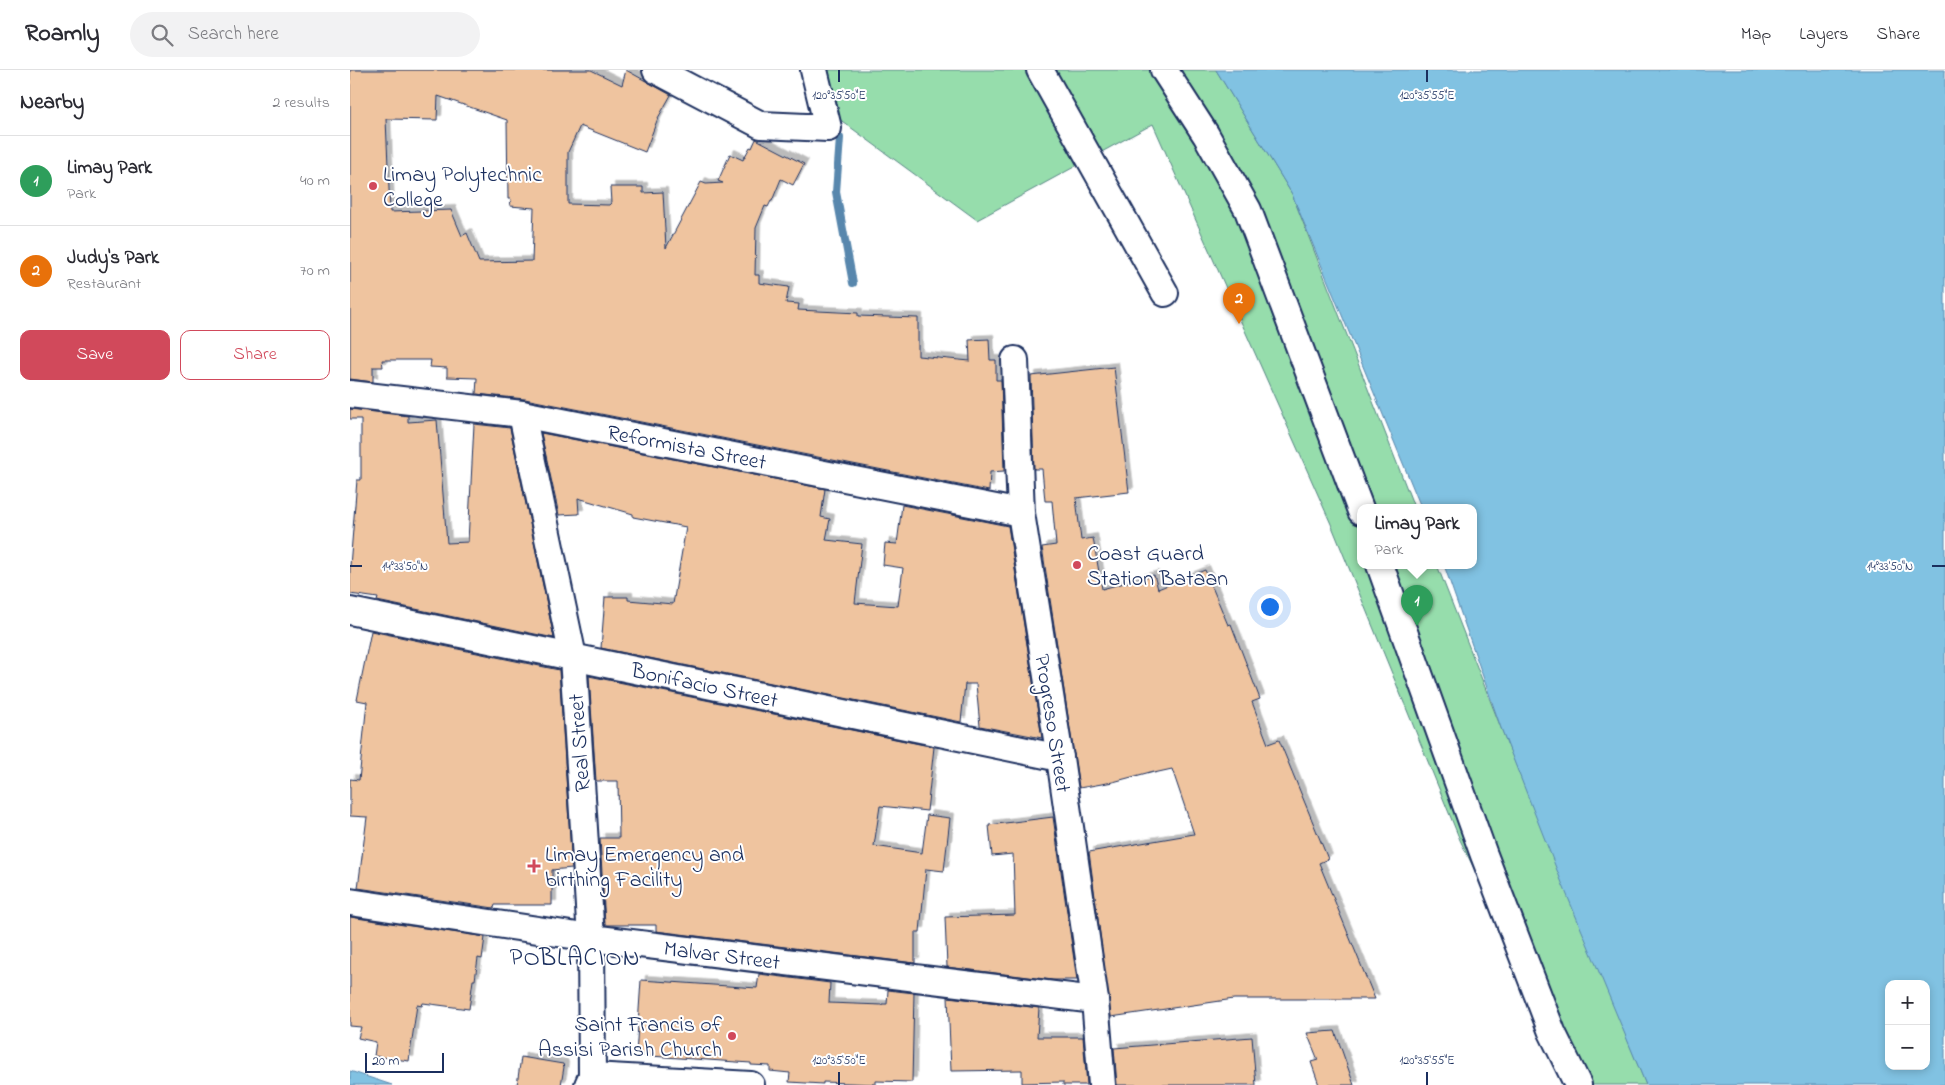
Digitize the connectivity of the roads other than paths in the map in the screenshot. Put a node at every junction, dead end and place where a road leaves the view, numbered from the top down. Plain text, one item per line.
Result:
1 (656, 70) edge
2 (814, 70) edge
3 (1040, 70) edge
4 (1164, 70) edge
5 (1166, 293) dead end
6 (1015, 360) dead end
7 (350, 394) edge
8 (522, 414) junction
9 (1358, 504) edge
10 (1021, 513) junction
11 (1381, 569) edge
12 (350, 611) edge
13 (573, 657) junction
14 (1060, 758) junction
15 (350, 902) edge
16 (591, 938) junction
17 (1095, 1000) junction
18 (590, 1081) edge
19 (751, 1085) edge
20 (1102, 1085) edge
21 (1578, 1085) edge

1 - 2 street
3 - 5 street
4 - 9 street
6 - 10 street, Progreso Street
7 - 8 street, Reformista Street
8 - 10 street, Reformista Street
8 - 13 street, Real Street
10 - 14 street, Progreso Street
11 - 21 street
12 - 13 street, Bonifacio Street
13 - 14 street, Bonifacio Street
13 - 16 street, Real Street
14 - 17 street, Progreso Street
15 - 16 street, Malvar Street
16 - 17 street, Malvar Street
16 - 18 street, Real Street
17 - 20 street, Progreso Street
18 - 19 street

